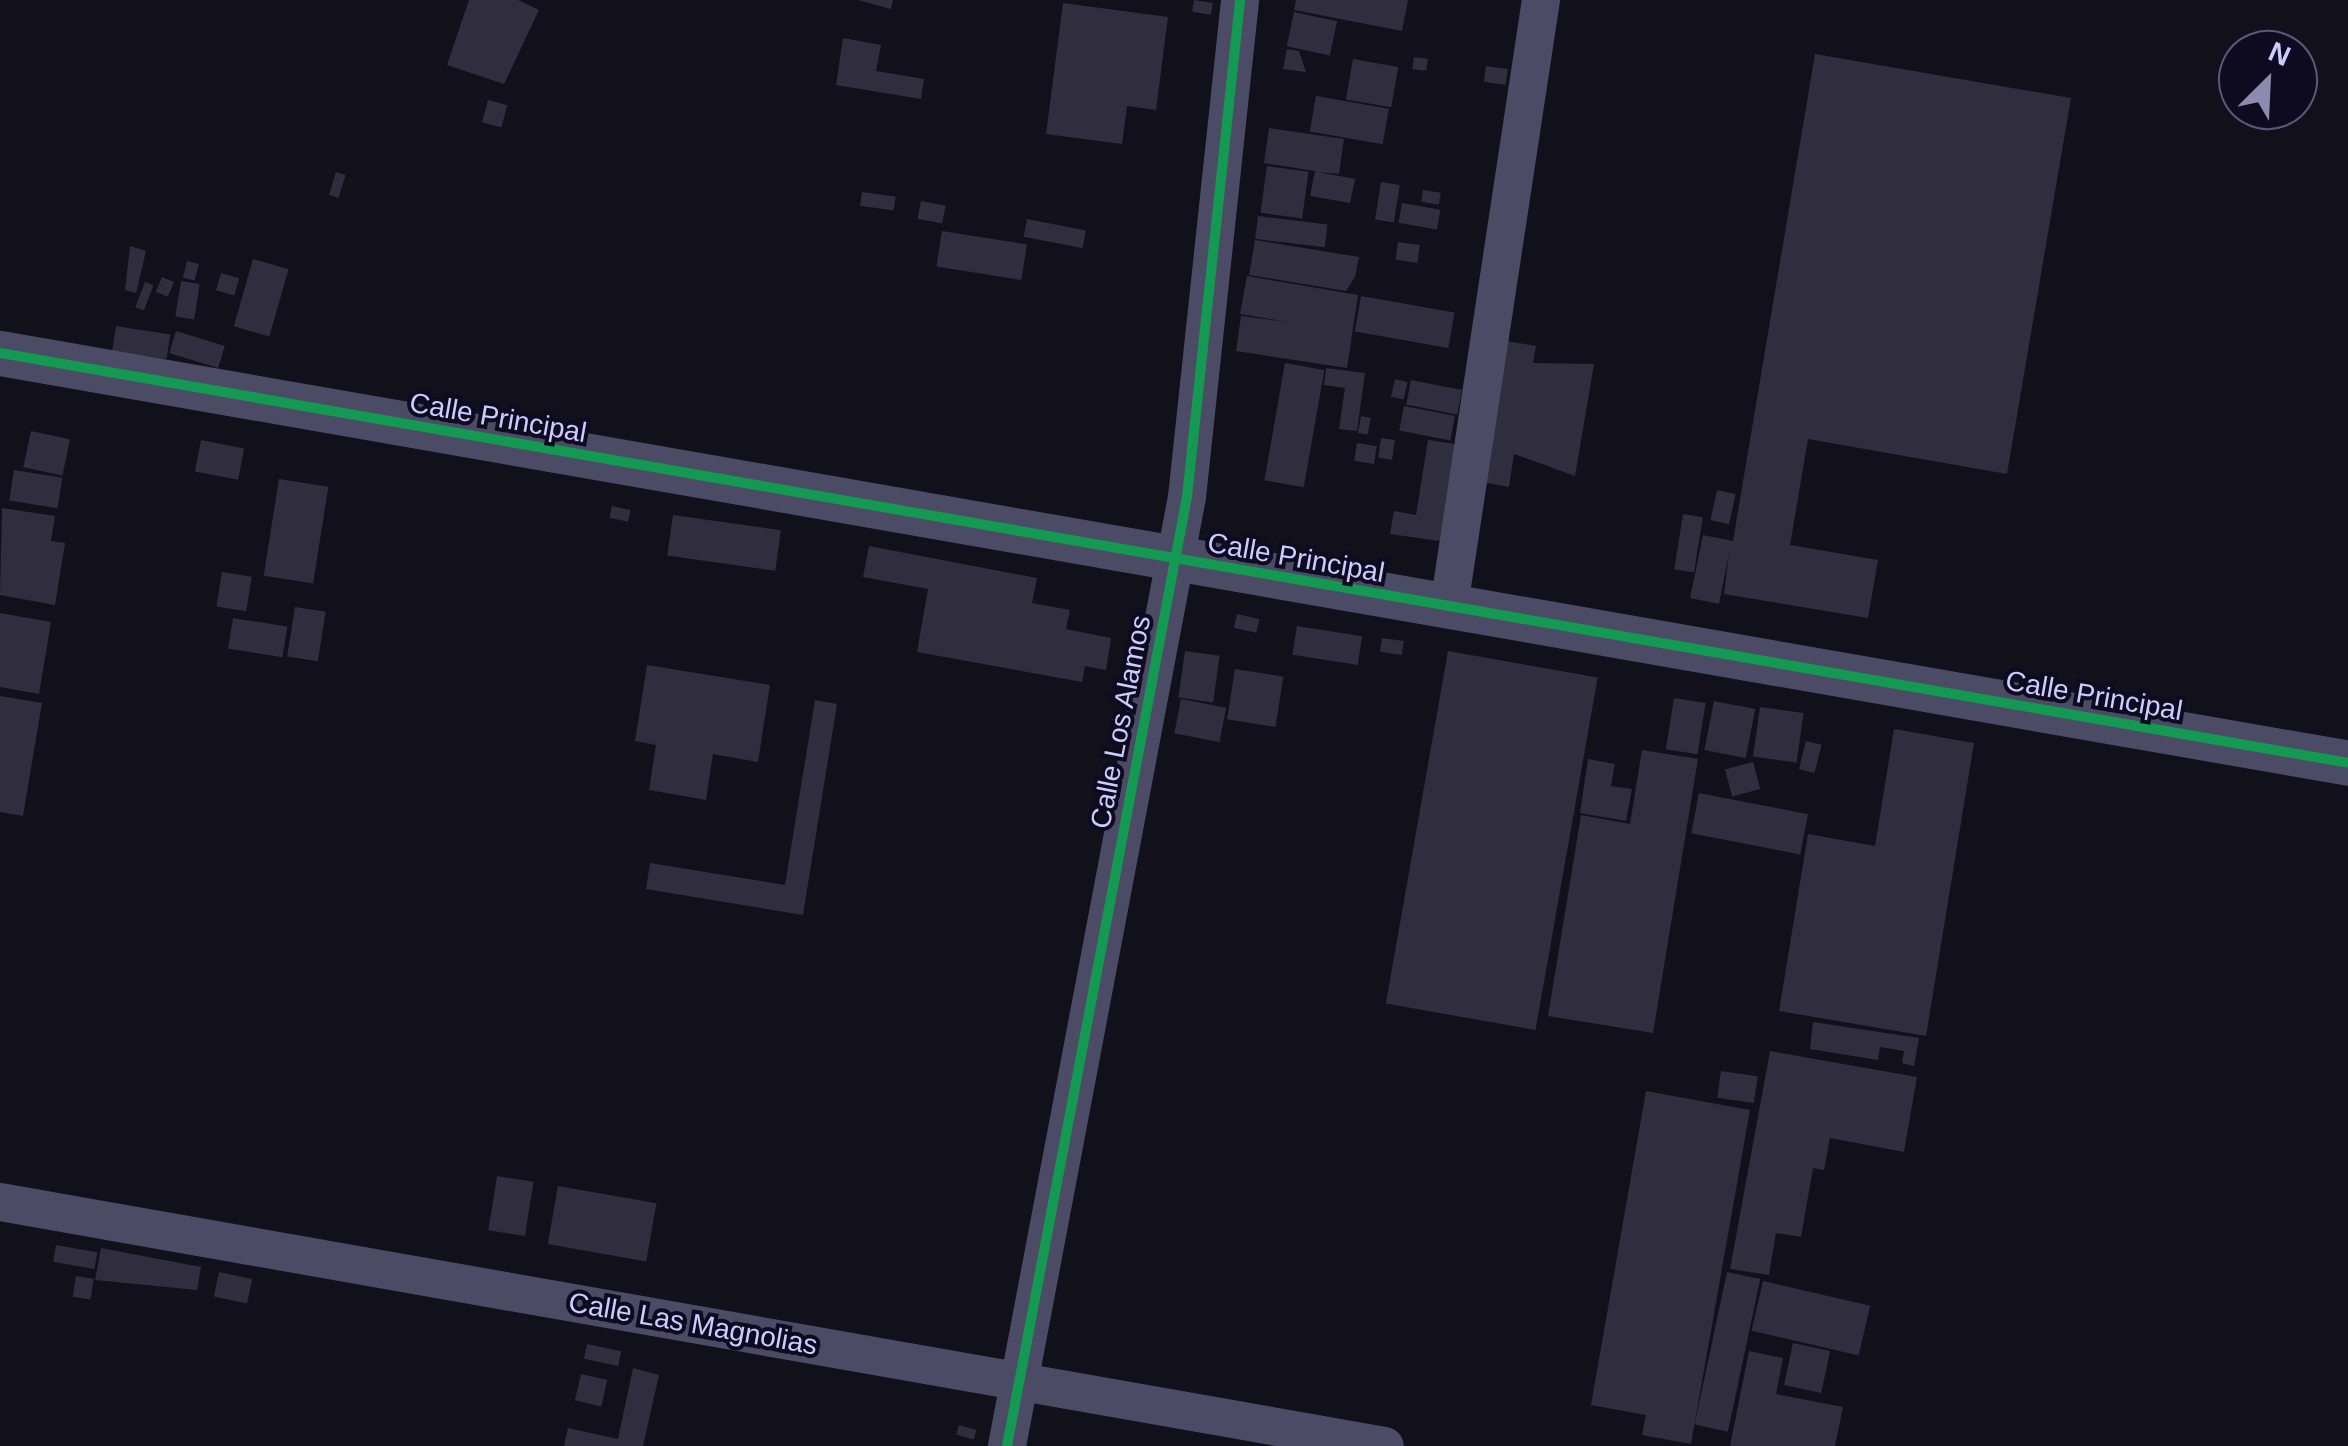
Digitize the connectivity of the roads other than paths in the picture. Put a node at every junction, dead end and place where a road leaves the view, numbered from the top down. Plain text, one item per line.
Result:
1 (1240, 0) edge
2 (1541, 0) edge
3 (0, 353) edge
4 (1176, 561) junction
5 (1448, 606) junction
6 (2348, 763) edge
7 (0, 1202) edge
8 (1017, 1382) junction
9 (1007, 1446) edge
10 (1385, 1446) edge

1 - 4 street, Calle Los Alamos
2 - 5 street
3 - 4 street, Calle Principal
4 - 5 street, Calle Principal
4 - 8 street, Calle Los Alamos
5 - 6 street, Calle Principal
7 - 8 street, Calle Las Magnolias
8 - 9 street, Calle Los Alamos
8 - 10 street, Calle Las Magnolias

